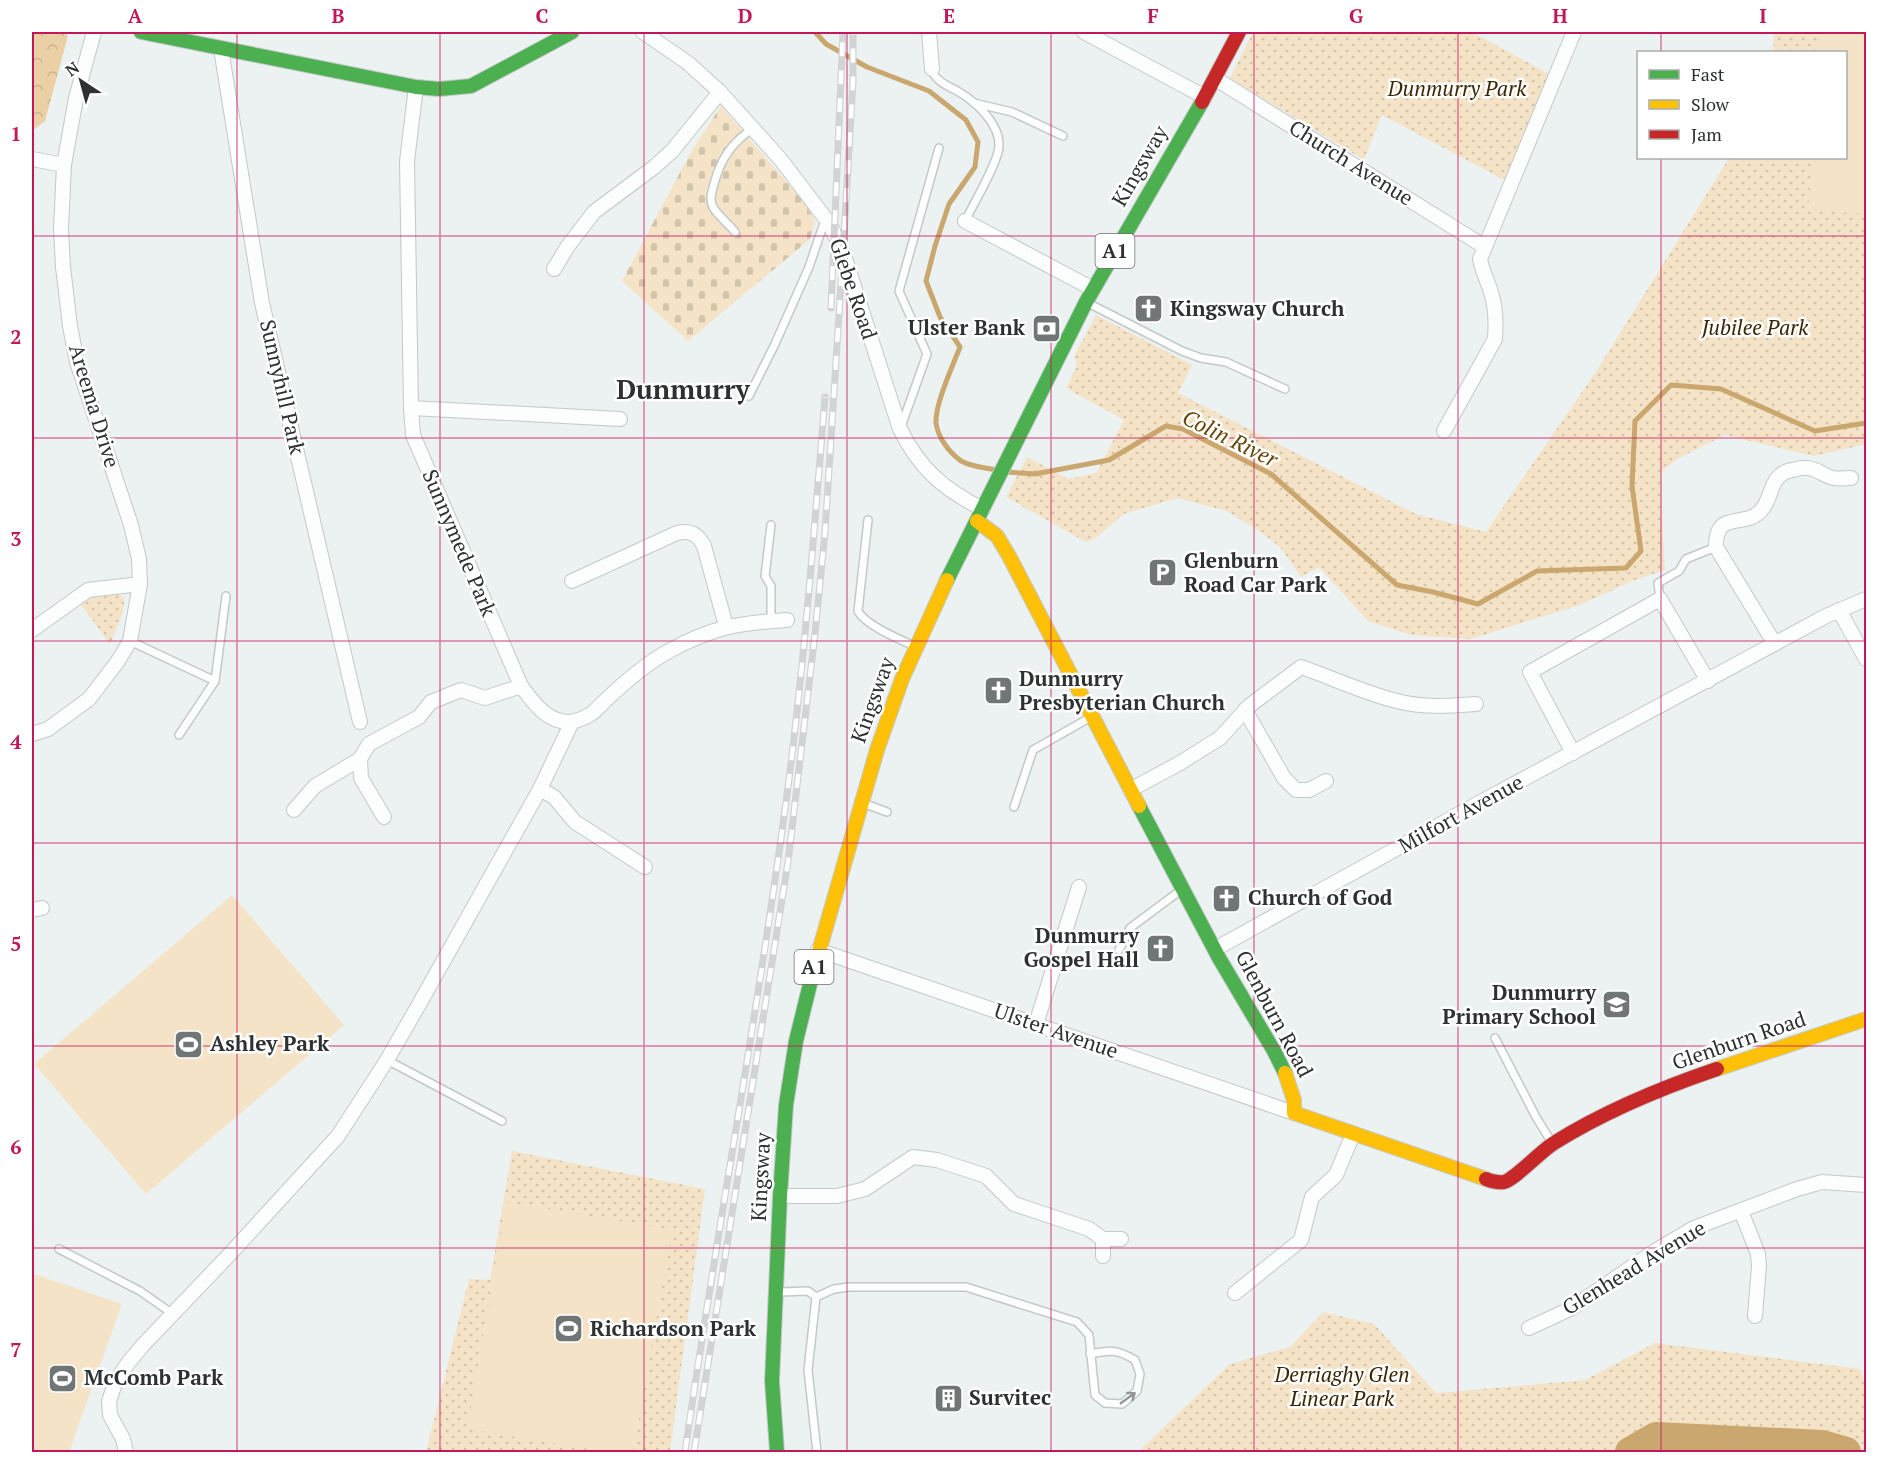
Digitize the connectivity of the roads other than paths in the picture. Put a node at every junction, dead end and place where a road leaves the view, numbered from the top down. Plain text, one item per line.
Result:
1 (94, 32) edge
2 (141, 32) edge
3 (572, 32) edge
4 (643, 32) edge
5 (930, 32) edge
6 (1084, 32) edge
7 (1239, 32) edge
8 (1574, 32) edge
9 (176, 35) edge
10 (221, 49) junction
11 (932, 69) joint
12 (1216, 79) junction
13 (416, 87) junction
14 (720, 92) junction
15 (1205, 97) junction
16 (972, 102) junction
17 (753, 128) junction
18 (1063, 136) dead end
19 (939, 148) dead end
20 (32, 159) edge
21 (64, 165) junction
22 (825, 218) junction
23 (965, 221) joint
24 (735, 232) dead end
25 (1485, 247) junction
26 (554, 269) dead end
27 (1093, 289) junction
28 (1086, 302) junction
29 (1285, 389) dead end
30 (749, 396) dead end
31 (411, 408) junction
32 (620, 419) dead end
33 (900, 429) junction
34 (1444, 431) dead end
35 (1851, 478) dead end
36 (980, 515) junction
37 (868, 520) dead end
38 (771, 525) dead end
39 (1716, 547) junction
40 (572, 581) dead end
41 (140, 584) junction
42 (226, 596) dead end
43 (1660, 599) junction
44 (1866, 599) edge
45 (1839, 610) junction
46 (787, 620) dead end
47 (771, 621) junction
48 (726, 626) junction
49 (32, 630) edge
50 (130, 641) junction
51 (1775, 644) junction
52 (916, 647) junction
53 (1866, 659) edge
54 (215, 681) junction
55 (1708, 681) junction
56 (521, 686) junction
57 (1476, 704) dead end
58 (1245, 710) junction
59 (1093, 715) junction
60 (360, 722) dead end
61 (572, 722) junction
62 (32, 734) edge
63 (179, 735) dead end
64 (1573, 753) junction
65 (360, 759) junction
66 (1326, 781) dead end
67 (540, 789) junction
68 (1130, 790) junction
69 (861, 803) junction
70 (1014, 807) dead end
71 (294, 810) dead end
72 (887, 812) dead end
73 (384, 817) dead end
74 (645, 867) dead end
75 (1079, 887) dead end
76 (1183, 888) junction
77 (1215, 949) junction
78 (818, 950) junction
79 (1119, 950) dead end
80 (1866, 1019) edge
81 (1036, 1024) junction
82 (1495, 1038) dead end
83 (387, 1060) junction
84 (1294, 1113) junction
85 (502, 1121) dead end
86 (1353, 1134) junction
87 (1552, 1143) junction
88 (1866, 1185) edge
89 (780, 1196) junction
90 (1741, 1211) junction
91 (1102, 1239) junction
92 (1121, 1239) dead end
93 (59, 1249) dead end
94 (1103, 1256) dead end
95 (776, 1292) junction
96 (1234, 1293) dead end
97 (816, 1297) junction
98 (173, 1314) junction
99 (1755, 1316) dead end
100 (1528, 1328) dead end
101 (1090, 1354) junction
102 (126, 1452) edge
103 (777, 1452) edge
104 (818, 1452) edge

1 - 21 street, Areema Drive
2 - 9 street
3 - 13 street
4 - 14 street, Glebe Road
5 - 11 street
6 - 15 street
7 - 12 street, Kingsway / A1
8 - 25 street
9 - 10 street
10 - 13 street
10 - 60 street, Sunnyhill Park
11 - 16 lane
12 - 15 street, Kingsway / A1
12 - 25 street, Church Avenue
13 - 31 street, Sunnymede Park
14 - 17 street, Glebe Road
14 - 26 street
15 - 27 street, Kingsway / A1
16 - 18 lane
16 - 23 lane
17 - 22 street, Glebe Road
17 - 24 lane
19 - 33 lane
20 - 21 street
21 - 41 street, Areema Drive
22 - 30 lane
22 - 33 street, Glebe Road
23 - 27 street
25 - 34 street
27 - 28 street, Kingsway / A1
28 - 29 lane
28 - 36 street, Kingsway / A1
31 - 32 street
31 - 56 street, Sunnymede Park
33 - 36 street, Glebe Road
35 - 39 street
36 - 52 street, Kingsway / A1
36 - 59 street, Glenburn Road
37 - 52 lane
38 - 47 lane
39 - 43 lane
39 - 51 street
40 - 48 street
41 - 49 street
41 - 50 street, Areema Drive
42 - 54 lane
43 - 55 street
43 - 64 street
44 - 45 street, Milfort Avenue
45 - 51 street, Milfort Avenue
45 - 53 street
46 - 47 street
47 - 48 street
48 - 61 street
50 - 54 lane
50 - 62 street, Areema Drive
51 - 55 street, Milfort Avenue
52 - 69 street, Kingsway / A1
54 - 63 lane
55 - 64 street, Milfort Avenue
56 - 61 street, Sunnymede Park
56 - 65 street
57 - 58 street
58 - 66 street
58 - 68 street
59 - 68 street, Glenburn Road
59 - 70 lane
61 - 67 street
64 - 77 street, Milfort Avenue
65 - 71 street
65 - 73 street
67 - 74 street
67 - 83 street
68 - 76 street, Glenburn Road
69 - 72 lane
69 - 78 street, Kingsway / A1
75 - 81 street
76 - 77 street, Glenburn Road
76 - 79 lane
77 - 84 street, Glenburn Road
78 - 81 street, Ulster Avenue
78 - 89 street, Kingsway / A1
80 - 87 street, Glenburn Road
81 - 84 street, Ulster Avenue
82 - 87 lane
83 - 85 lane
83 - 98 street
84 - 86 street, Glenburn Road
86 - 87 street, Glenburn Road
86 - 96 street
88 - 90 street, Glenhead Avenue
89 - 91 street
89 - 95 street, Kingsway / A1
90 - 99 street
90 - 100 street, Glenhead Avenue
91 - 92 street
91 - 94 street
93 - 98 lane
95 - 97 lane
95 - 103 street, Kingsway / A1
97 - 101 lane
97 - 104 lane
98 - 102 street
101 -> 101 lane

